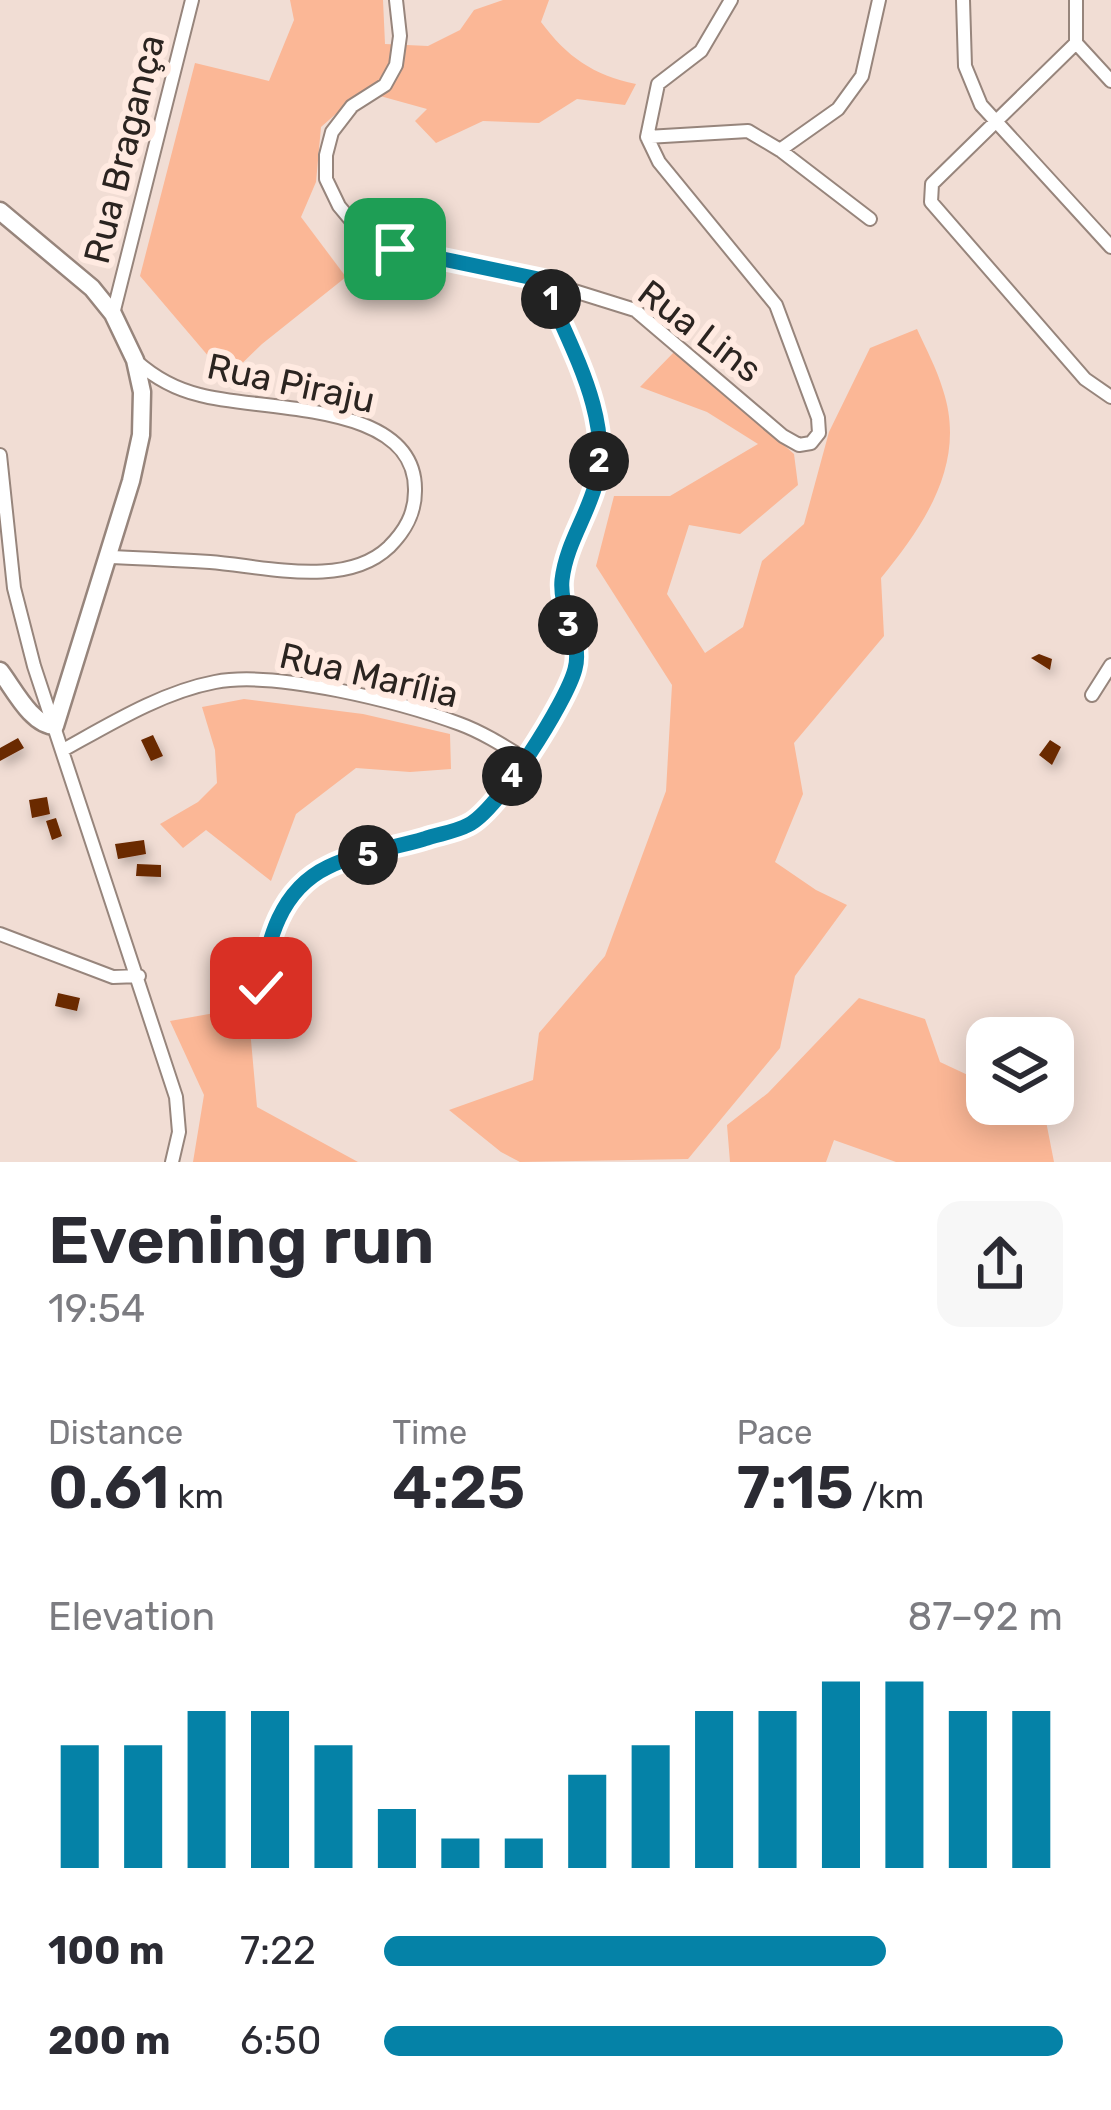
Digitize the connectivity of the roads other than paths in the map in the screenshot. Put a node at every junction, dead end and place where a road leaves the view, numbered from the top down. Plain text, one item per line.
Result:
1 (192, 0) edge
2 (396, 0) edge
3 (730, 0) edge
4 (879, 0) edge
5 (963, 0) edge
6 (1076, 0) edge
7 (1076, 44) junction
8 (1111, 81) edge
9 (996, 122) junction
10 (647, 137) junction
11 (780, 150) junction
12 (0, 211) edge
13 (870, 218) dead end
14 (1111, 247) edge
15 (543, 280) junction
16 (113, 314) junction
17 (135, 360) junction
18 (1111, 397) edge
19 (0, 455) edge
20 (109, 556) junction
21 (1111, 665) edge
22 (0, 671) edge
23 (1092, 695) dead end
24 (55, 726) junction
25 (64, 749) junction
26 (525, 759) junction
27 (0, 934) edge
28 (139, 976) junction
29 (261, 988) dead end
30 (172, 1162) edge

1 - 16 street, Rua Bragança
2 - 15 street, Rua Lins
3 - 10 street
4 - 11 street
5 - 9 street
6 - 7 street
7 - 8 street
7 - 9 street
9 - 14 street
9 - 18 street
10 - 11 street
10 - 15 street, Rua Lins
11 - 13 street
12 - 16 street
15 - 26 street
16 - 17 street
17 - 20 street
17 - 20 street, Rua Piraju
19 - 24 street
20 - 24 street
21 - 23 street
22 - 24 street
24 - 25 street
25 - 26 street, Rua Marília
25 - 28 street
26 - 29 street
27 - 28 street
28 - 30 street

